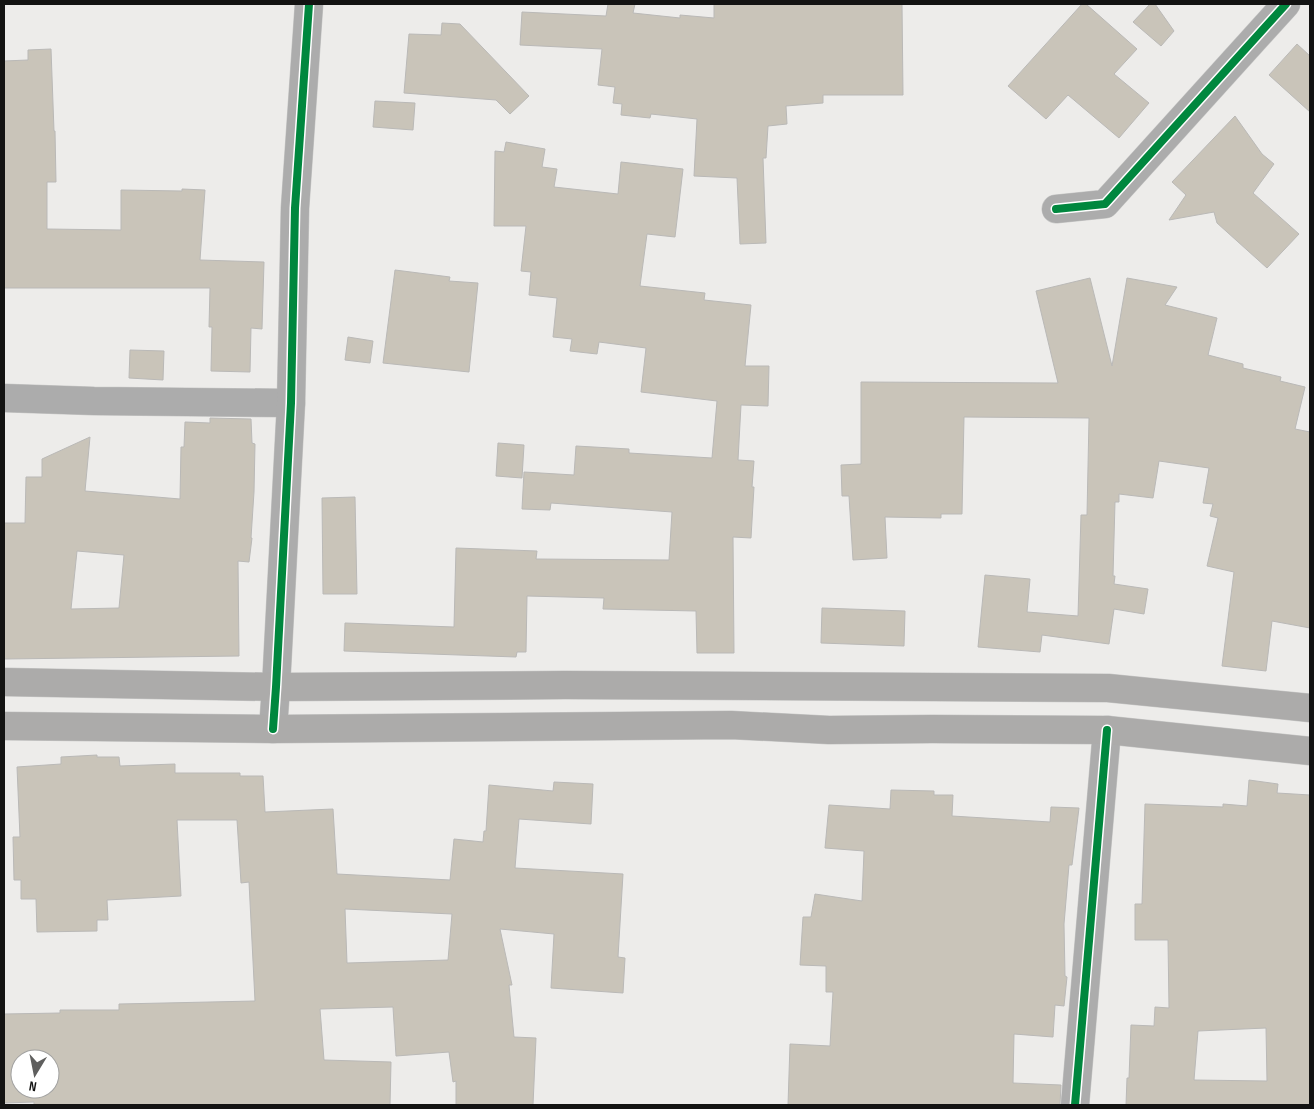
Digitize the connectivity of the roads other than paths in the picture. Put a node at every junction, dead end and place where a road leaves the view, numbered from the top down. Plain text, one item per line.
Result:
1 (309, 4) edge
2 (1286, 4) edge
3 (1056, 208) dead end
4 (4, 398) edge
5 (291, 403) junction
6 (4, 682) edge
7 (276, 687) junction
8 (1310, 708) edge
9 (4, 726) edge
10 (273, 729) junction
11 (1107, 730) junction
12 (1310, 751) edge
13 (1075, 1105) edge

1 - 5 street
2 - 3 street
4 - 5 street
5 - 7 street
6 - 7 main road
7 - 8 main road
7 - 10 street
9 - 10 main road
10 - 11 main road
11 - 12 main road
11 - 13 street

